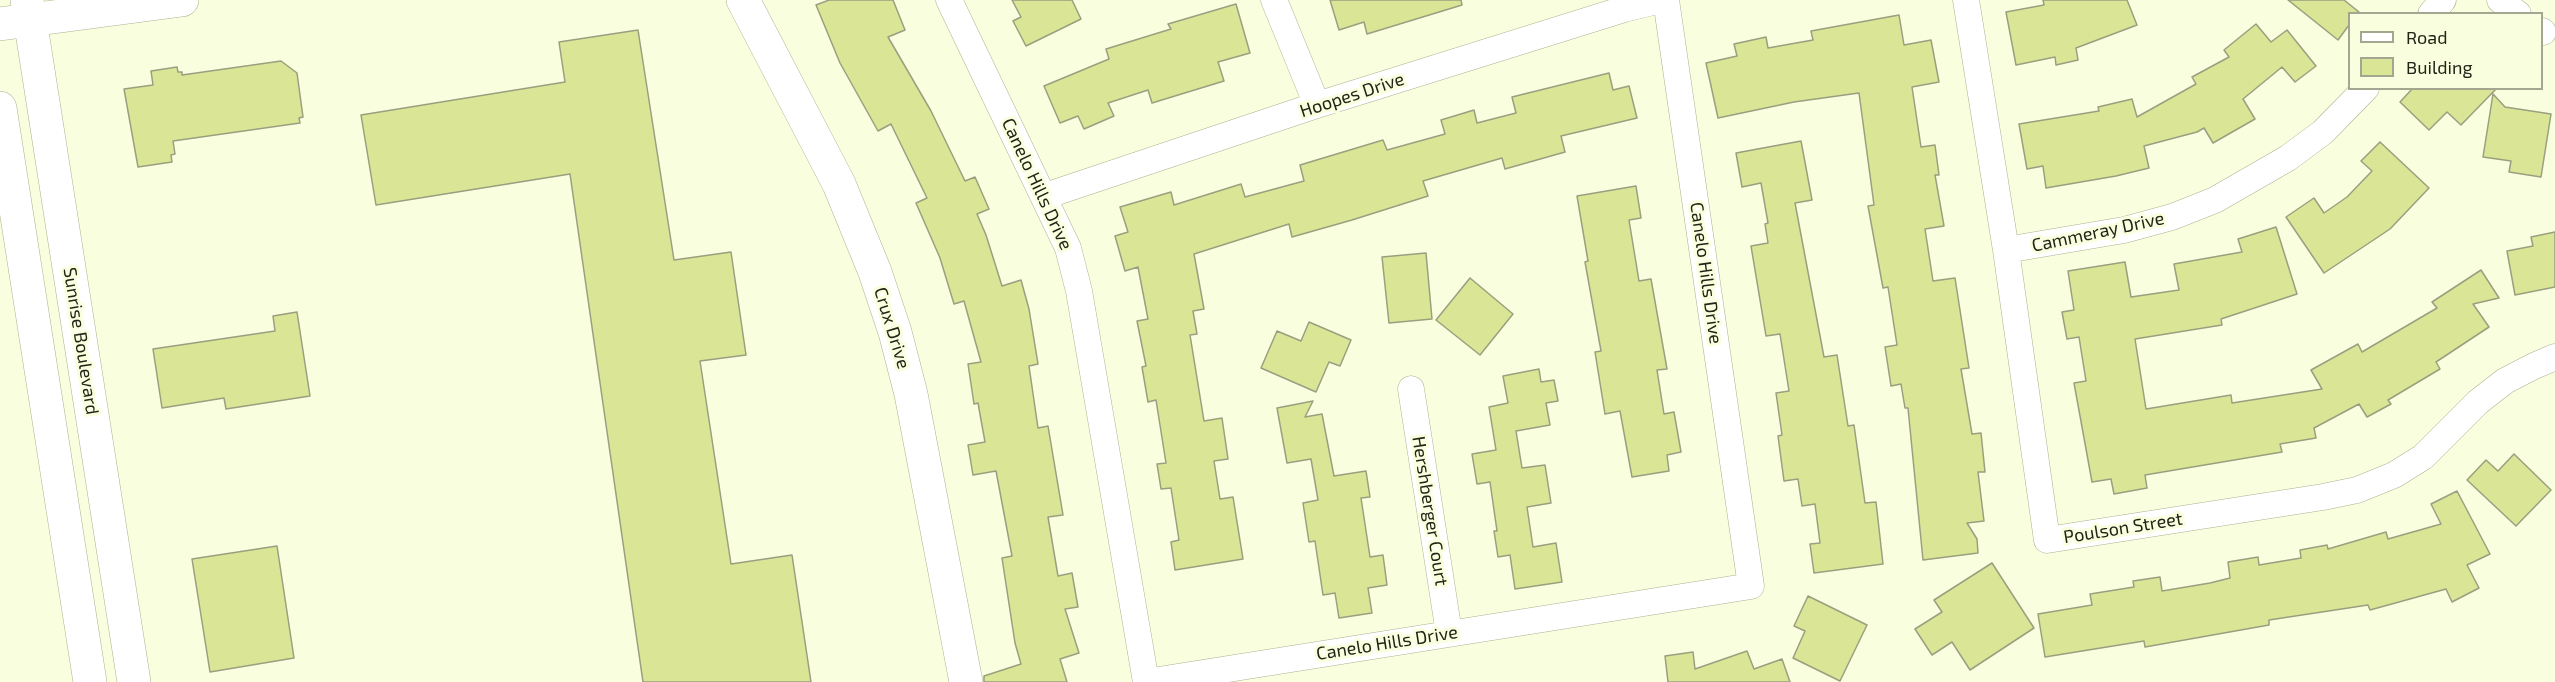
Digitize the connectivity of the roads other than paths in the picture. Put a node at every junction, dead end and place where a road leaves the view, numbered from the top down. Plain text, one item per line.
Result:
1 (182, 0) edge
2 (743, 0) edge
3 (949, 0) edge
4 (1274, 0) edge
5 (1661, 0) edge
6 (1666, 0) edge
7 (1966, 0) edge
8 (2443, 0) edge
9 (2500, 0) edge
10 (2433, 12) edge
11 (2515, 12) edge
12 (19, 14) edge
13 (2364, 90) edge
14 (1317, 105) junction
15 (0, 108) edge
16 (1045, 196) junction
17 (2006, 250) junction
18 (2555, 357) edge
19 (1411, 389) dead end
20 (1449, 633) junction
21 (90, 682) edge
22 (134, 682) edge
23 (966, 682) edge

1 - 12 main road
2 - 23 main road, Crux Drive
3 - 16 street, Canelo Hills Drive
4 - 14 street
5 - 14 street, Hoopes Drive
6 - 20 street, Canelo Hills Drive
7 - 17 street, Poulson Street
8 - 10 street
9 - 11 street
12 - 22 main road, Sunrise Boulevard
13 - 17 street, Cammeray Drive
14 - 16 street, Hoopes Drive
15 - 21 main road
16 - 20 street, Canelo Hills Drive
17 - 18 street, Poulson Street
19 - 20 street, Hershberger Court

